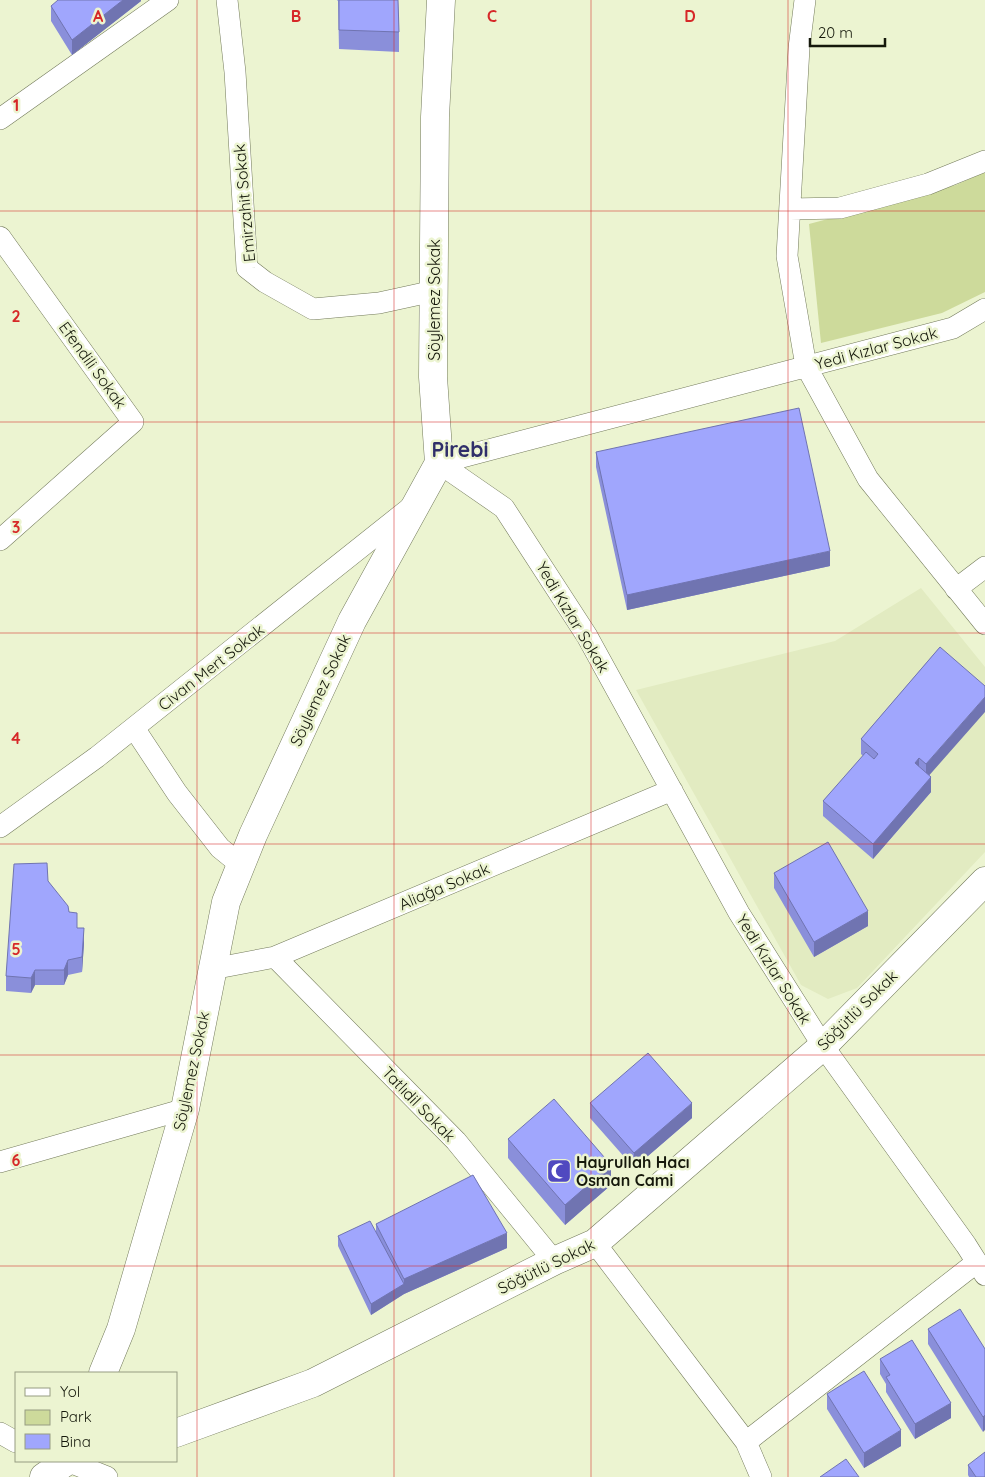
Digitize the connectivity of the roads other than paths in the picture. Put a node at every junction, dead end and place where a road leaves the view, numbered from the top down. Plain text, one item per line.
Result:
1 (168, 0) edge
2 (227, 0) edge
3 (441, 0) edge
4 (805, 0) edge
5 (0, 118) edge
6 (985, 161) edge
7 (790, 209) junction
8 (0, 237) edge
9 (434, 291) junction
10 (985, 309) edge
11 (806, 366) junction
12 (439, 463) junction
13 (418, 502) junction
14 (0, 540) edge
15 (985, 567) edge
16 (956, 589) junction
17 (985, 624) edge
18 (134, 728) junction
19 (672, 790) junction
20 (0, 827) edge
21 (241, 865) junction
22 (985, 881) edge
23 (274, 957) junction
24 (212, 969) junction
25 (823, 1046) junction
26 (184, 1109) junction
27 (0, 1162) edge
28 (595, 1243) junction
29 (554, 1261) junction
30 (981, 1268) edge
31 (103, 1372) edge
32 (178, 1432) edge
33 (0, 1433) edge
34 (15, 1441) edge
35 (746, 1442) junction
36 (66, 1462) edge
37 (70, 1462) edge
38 (44, 1477) edge
39 (107, 1477) edge
40 (761, 1477) edge

1 - 5 street
2 - 9 street, Emirzahit Sokak
3 - 9 street, Söylemez Sokak
4 - 7 street
6 - 7 street
7 - 11 street
8 - 14 street, Efendili Sokak
9 - 12 street, Söylemez Sokak
10 - 11 street, Yedi Kızlar Sokak
11 - 12 street, Yedi Kızlar Sokak
11 - 16 street
12 - 13 street, Söylemez Sokak
12 - 19 street, Yedi Kızlar Sokak
13 - 18 street, Civan Mert Sokak
13 - 21 street, Söylemez Sokak
15 - 16 street
16 - 17 street
18 - 20 street, Civan Mert Sokak
18 - 21 street
19 - 23 street, Aliağa Sokak
19 - 25 street, Yedi Kızlar Sokak
21 - 24 street, Söylemez Sokak
22 - 25 street, Söğütlü Sokak
23 - 24 street, Aliağa Sokak
23 - 29 street, Tatlıdil Sokak
24 - 26 street, Söylemez Sokak
25 - 28 street, Söğütlü Sokak
25 - 30 street, Yedi Kızlar Sokak
26 - 27 street
26 - 31 street, Söylemez Sokak
28 - 29 street, Söğütlü Sokak
28 - 35 street
29 - 32 street, Söğütlü Sokak
30 - 35 street
33 - 34 street
35 - 40 street
36 - 38 street
37 - 39 street

